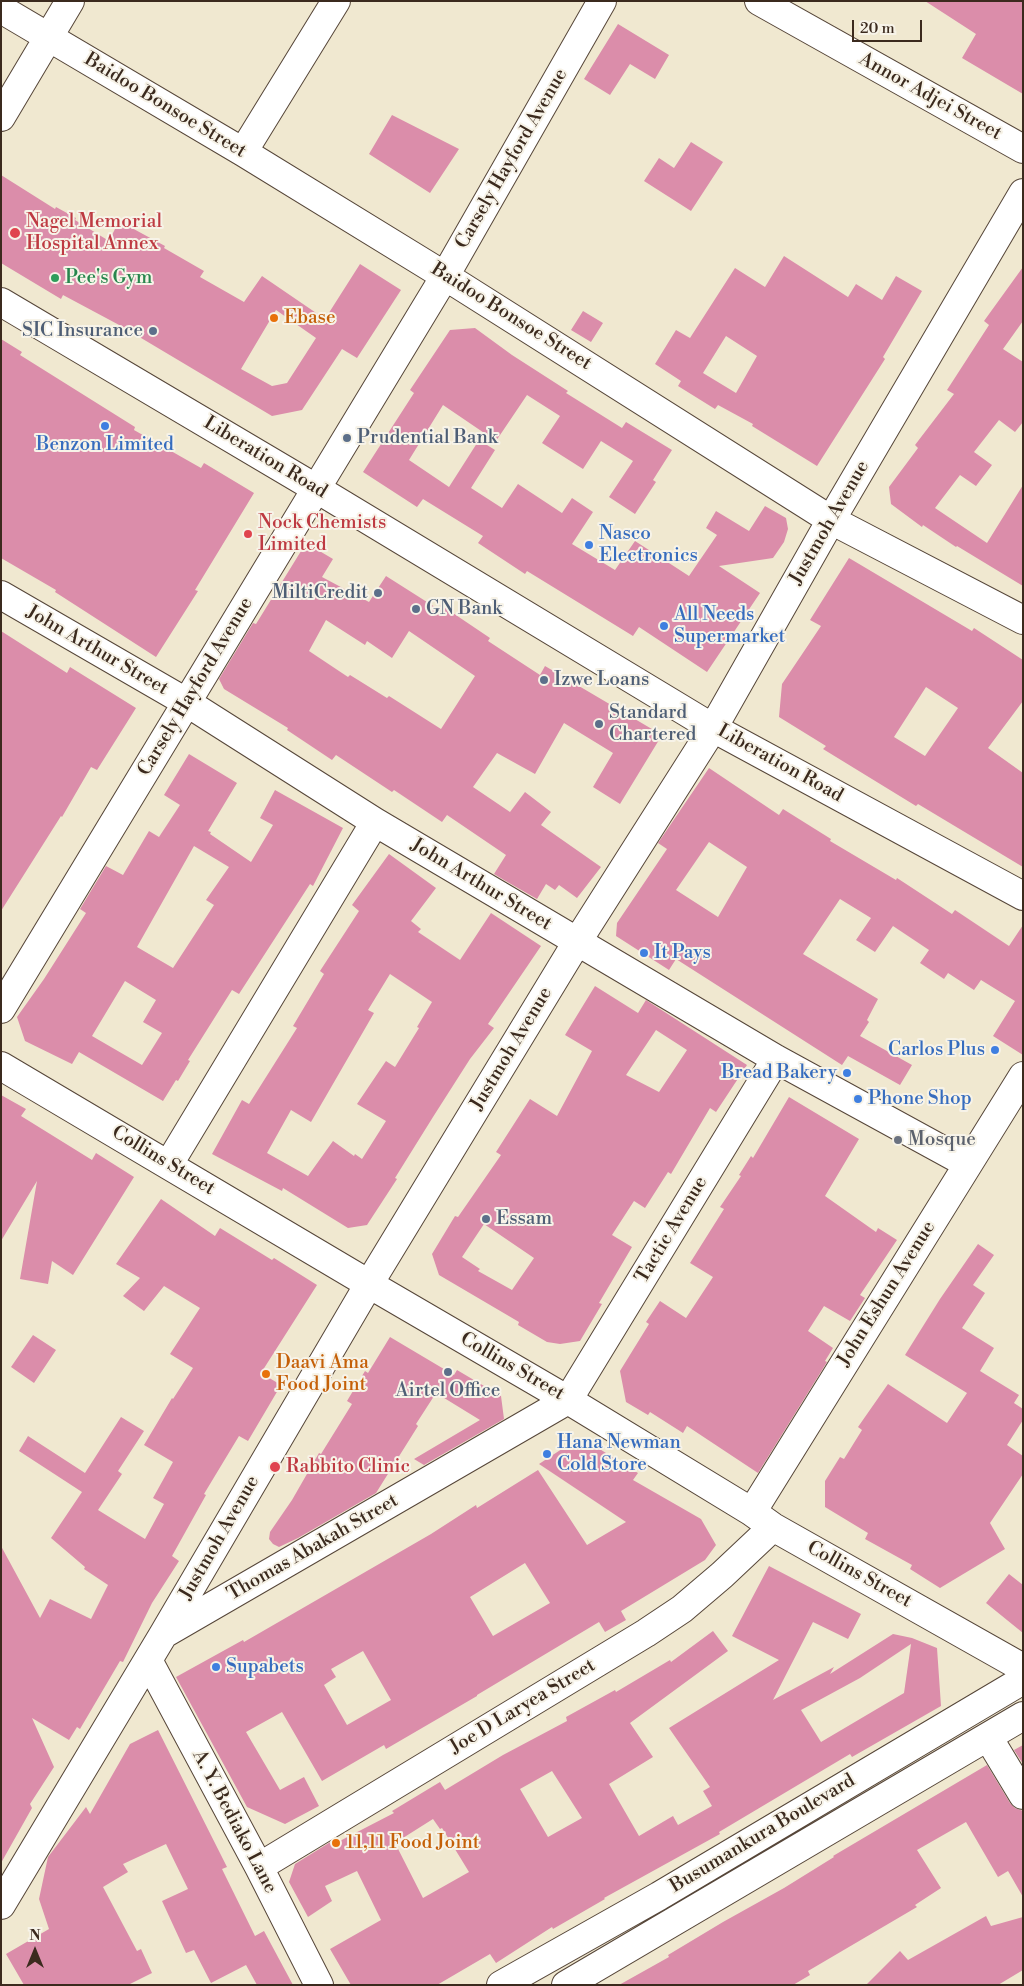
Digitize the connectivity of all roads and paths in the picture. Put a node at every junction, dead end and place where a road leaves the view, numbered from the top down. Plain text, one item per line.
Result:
1 (70, 1) edge
2 (336, 1) edge
3 (602, 1) edge
4 (759, 1) edge
5 (1, 9) edge
6 (50, 37) junction
7 (1, 117) edge
8 (1023, 149) edge
9 (243, 152) junction
10 (1023, 193) edge
11 (445, 276) junction
12 (1, 302) edge
13 (317, 489) junction
14 (831, 520) junction
15 (1, 595) edge
16 (1023, 620) edge
17 (186, 702) junction
18 (713, 728) junction
19 (376, 822) junction
20 (1023, 896) edge
21 (578, 942) junction
22 (1, 1010) edge
23 (776, 1059) junction
24 (1, 1066) edge
25 (1023, 1076) edge
26 (169, 1164) junction
27 (968, 1164) junction
28 (368, 1284) junction
29 (568, 1400) junction
30 (762, 1520) junction
31 (163, 1635) junction
32 (148, 1660) junction
33 (1023, 1668) edge
34 (1023, 1680) edge
35 (1023, 1716) edge
36 (988, 1737) junction
37 (1023, 1795) edge
38 (259, 1868) junction
39 (1, 1905) edge
40 (319, 1985) edge
41 (501, 1985) edge
42 (566, 1985) edge

1 - 6 street
2 - 9 street
3 - 11 street, Carsely Hayford Avenue
4 - 8 street, Annor Adjei Street
5 - 6 street, Baidoo Bonsoe Street
6 - 7 street
6 - 9 street, Baidoo Bonsoe Street
9 - 11 street, Baidoo Bonsoe Street
10 - 14 street, Justmoh Avenue
11 - 13 street, Carsely Hayford Avenue
11 - 14 street, Baidoo Bonsoe Street
12 - 13 street, Liberation Road
13 - 17 street, Carsely Hayford Avenue
13 - 18 street, Liberation Road
14 - 16 street, Baidoo Bonsoe Street
14 - 18 street, Justmoh Avenue
15 - 17 street, John Arthur Street
17 - 19 street, John Arthur Street
17 - 22 street, Carsely Hayford Avenue
18 - 20 street, Liberation Road
18 - 21 street, Justmoh Avenue
19 - 21 street, John Arthur Street
19 - 26 street
21 - 23 street, John Arthur Street
21 - 28 street, Justmoh Avenue
23 - 27 street, John Arthur Street
23 - 29 street, Tactic Avenue
24 - 26 street, Collins Street
25 - 27 street, John Eshun Avenue
26 - 28 street, Collins Street
27 - 30 street, John Eshun Avenue
28 - 29 street, Collins Street
28 - 31 street, Justmoh Avenue
29 - 30 street, Collins Street
29 - 31 street, Thomas Abakah Street
30 - 33 street, Collins Street
30 - 38 street, Joe D Laryea Street
31 - 32 street, Justmoh Avenue
32 - 38 street, A. Y. Bediako Lane
32 - 39 street, Justmoh Avenue
34 - 41 street, Busumankura Boulevard
35 - 36 street, Busumankura Boulevard
36 - 37 street
36 - 42 street, Busumankura Boulevard
38 - 40 street, A. Y. Bediako Lane

